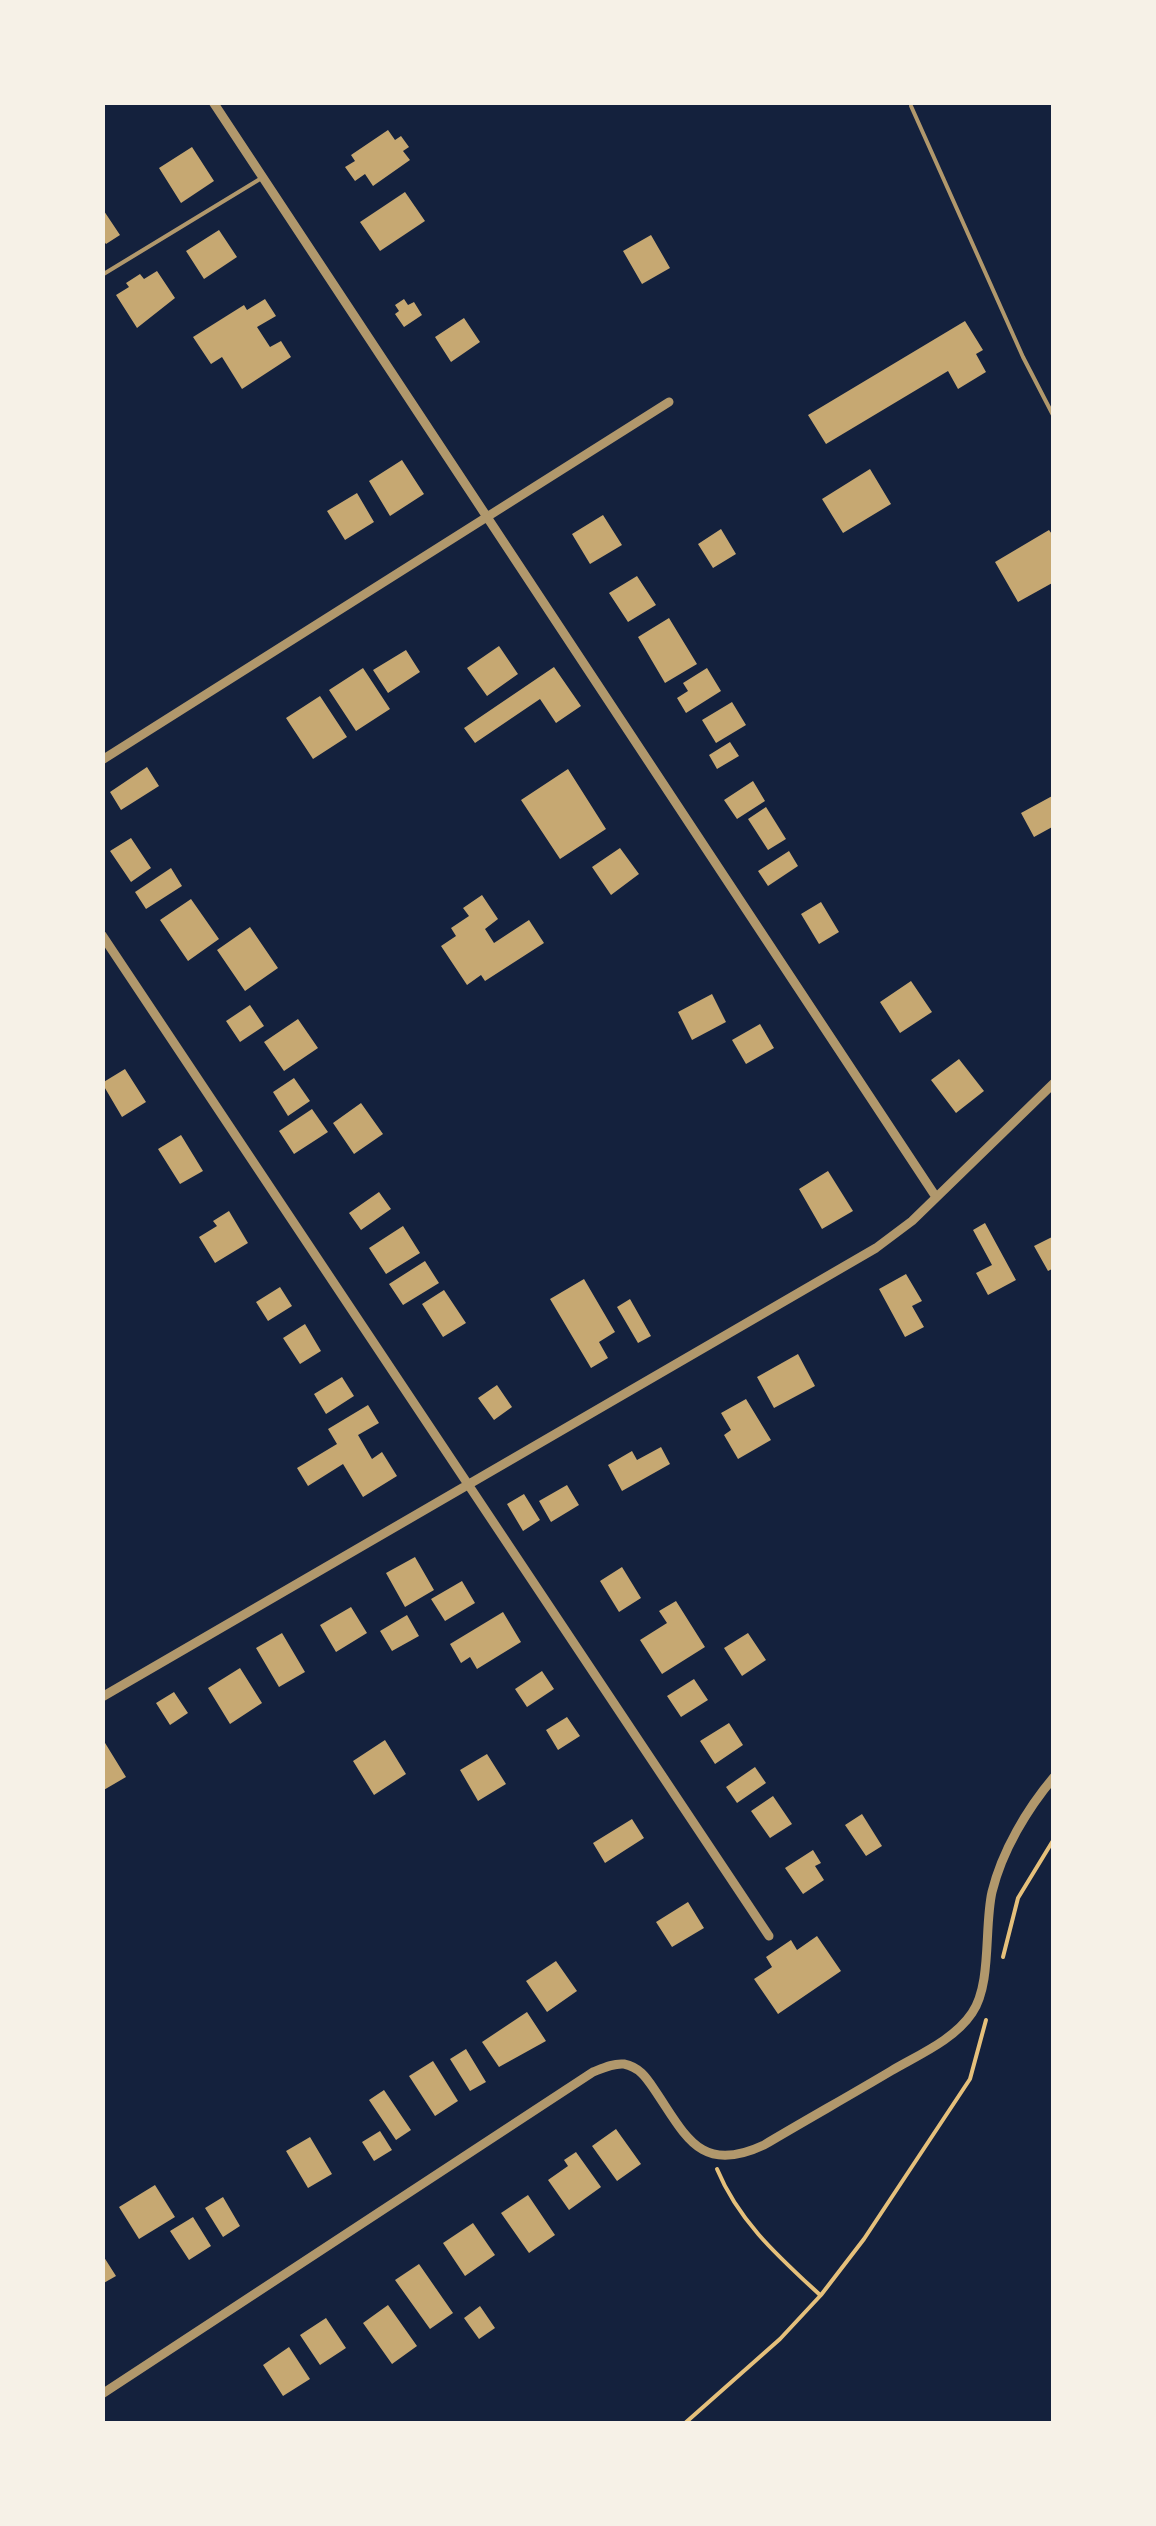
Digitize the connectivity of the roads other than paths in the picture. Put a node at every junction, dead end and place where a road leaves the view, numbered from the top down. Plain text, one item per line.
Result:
1 (213, 102) edge
2 (911, 106) dead end
3 (264, 176) junction
4 (102, 275) edge
5 (668, 402) dead end
6 (1054, 417) edge
7 (486, 520) junction
8 (102, 760) edge
9 (102, 935) edge
10 (1054, 1083) edge
11 (936, 1197) junction
12 (469, 1484) junction
13 (102, 1697) edge
14 (1054, 1777) edge
15 (768, 1936) dead end
16 (102, 2394) edge

1 - 3 street
2 - 6 lane
3 - 4 lane
3 - 7 street
5 - 7 street
7 - 8 street
7 - 11 street
9 - 12 street
10 - 11 street
11 - 12 street
12 - 13 street
12 - 15 street
14 - 16 street

